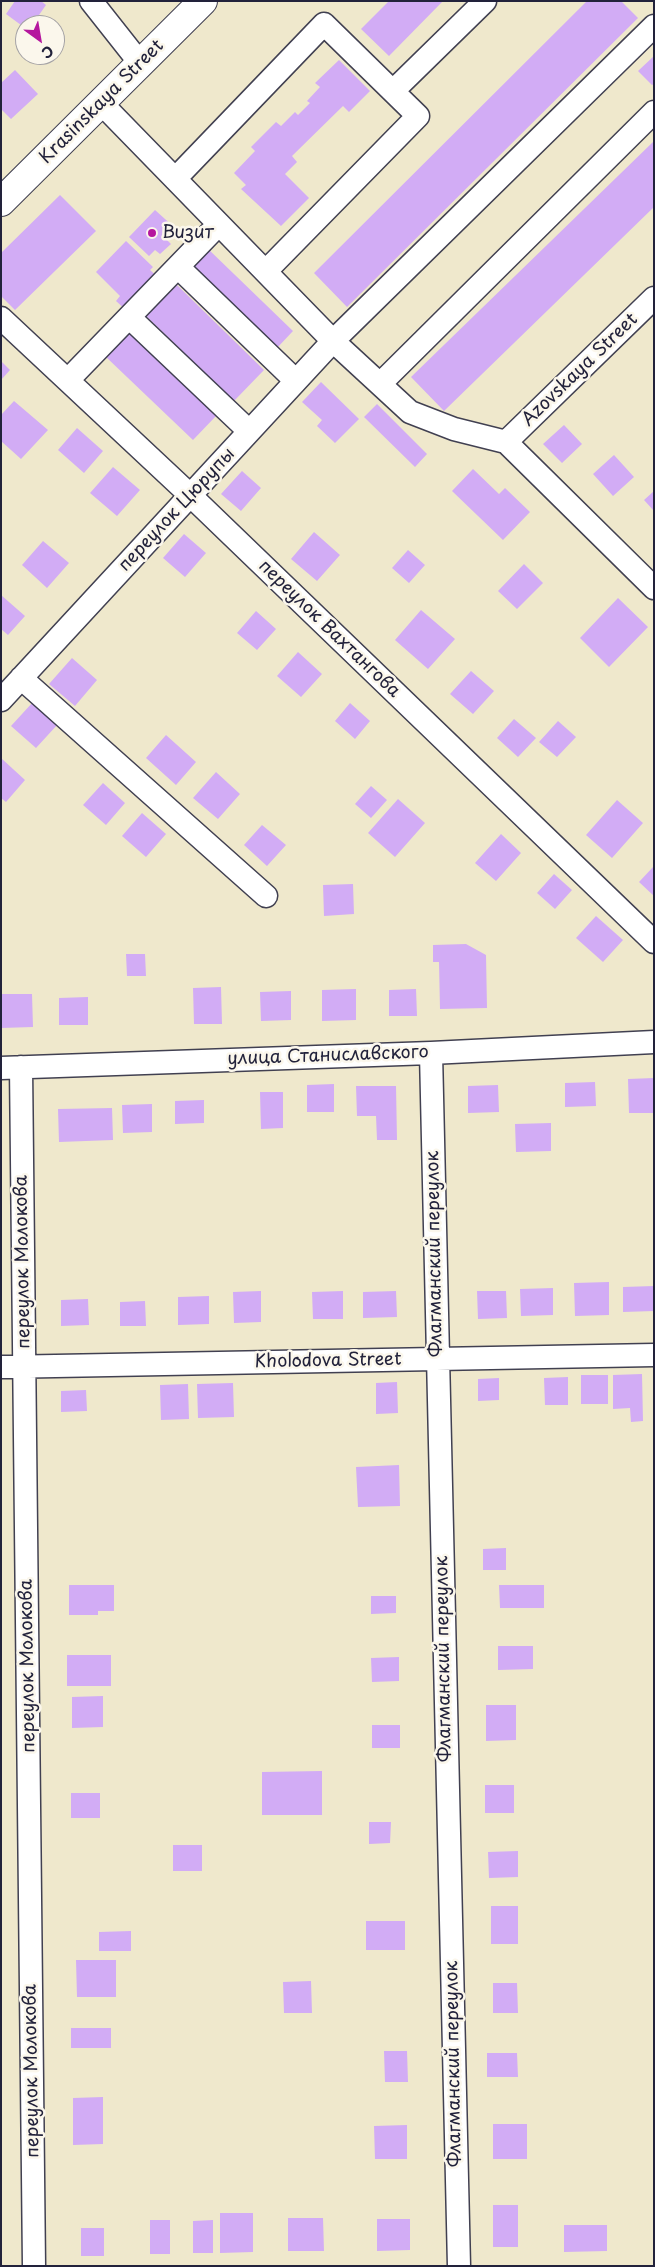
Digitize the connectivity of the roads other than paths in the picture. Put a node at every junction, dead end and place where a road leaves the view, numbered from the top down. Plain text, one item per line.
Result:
1 (91, 1) edge
2 (203, 1) edge
3 (485, 1) edge
4 (654, 26) edge
5 (140, 63) junction
6 (393, 91) junction
7 (101, 103) junction
8 (654, 112) edge
9 (175, 179) junction
10 (1, 202) edge
11 (219, 224) junction
12 (178, 267) junction
13 (266, 271) junction
14 (654, 298) edge
15 (130, 317) junction
16 (1, 318) edge
17 (333, 341) junction
18 (68, 380) junction
19 (296, 381) junction
20 (380, 384) junction
21 (249, 431) junction
22 (506, 442) junction
23 (190, 495) junction
24 (654, 588) edge
25 (21, 678) junction
26 (1, 700) edge
27 (266, 896) dead end
28 (654, 942) edge
29 (654, 1042) edge
30 (431, 1053) junction
31 (11, 1068) edge
32 (654, 1355) edge
33 (437, 1359) junction
34 (24, 1366) junction
35 (1, 1367) edge
36 (34, 2266) edge
37 (459, 2266) edge

1 - 5 street
2 - 5 main road, Krasinskaya Street
3 - 6 street
4 - 17 street, переулок Цюрупы
5 - 7 main road, Krasinskaya Street
6 - 9 street
6 - 13 street
7 - 9 street
7 - 10 main road, Krasinskaya Street
8 - 20 street
9 - 11 street
11 - 12 street
11 - 13 street
12 - 15 street
12 - 19 street
13 - 17 street
14 - 22 street, Azovskaya Street
15 - 18 street
15 - 21 street
16 - 18 street, переулок Вахтангова
17 - 19 street, переулок Цюрупы
17 - 20 street
18 - 23 street, переулок Вахтангова
19 - 21 street, переулок Цюрупы
20 - 22 street
21 - 23 street, переулок Цюрупы
22 - 24 street
23 - 25 street, переулок Цюрупы
23 - 28 street, переулок Вахтангова
25 - 26 street, переулок Цюрупы
25 - 27 street
29 - 30 street, улица Станиславского
30 - 31 street, улица Станиславского
30 - 33 street, Флагманский переулок
31 - 34 street, переулок Молокова
32 - 33 street, Kholodova Street
33 - 34 street, Kholodova Street
33 - 37 street, Флагманский переулок
34 - 35 street, Kholodova Street
34 - 36 street, переулок Молокова

